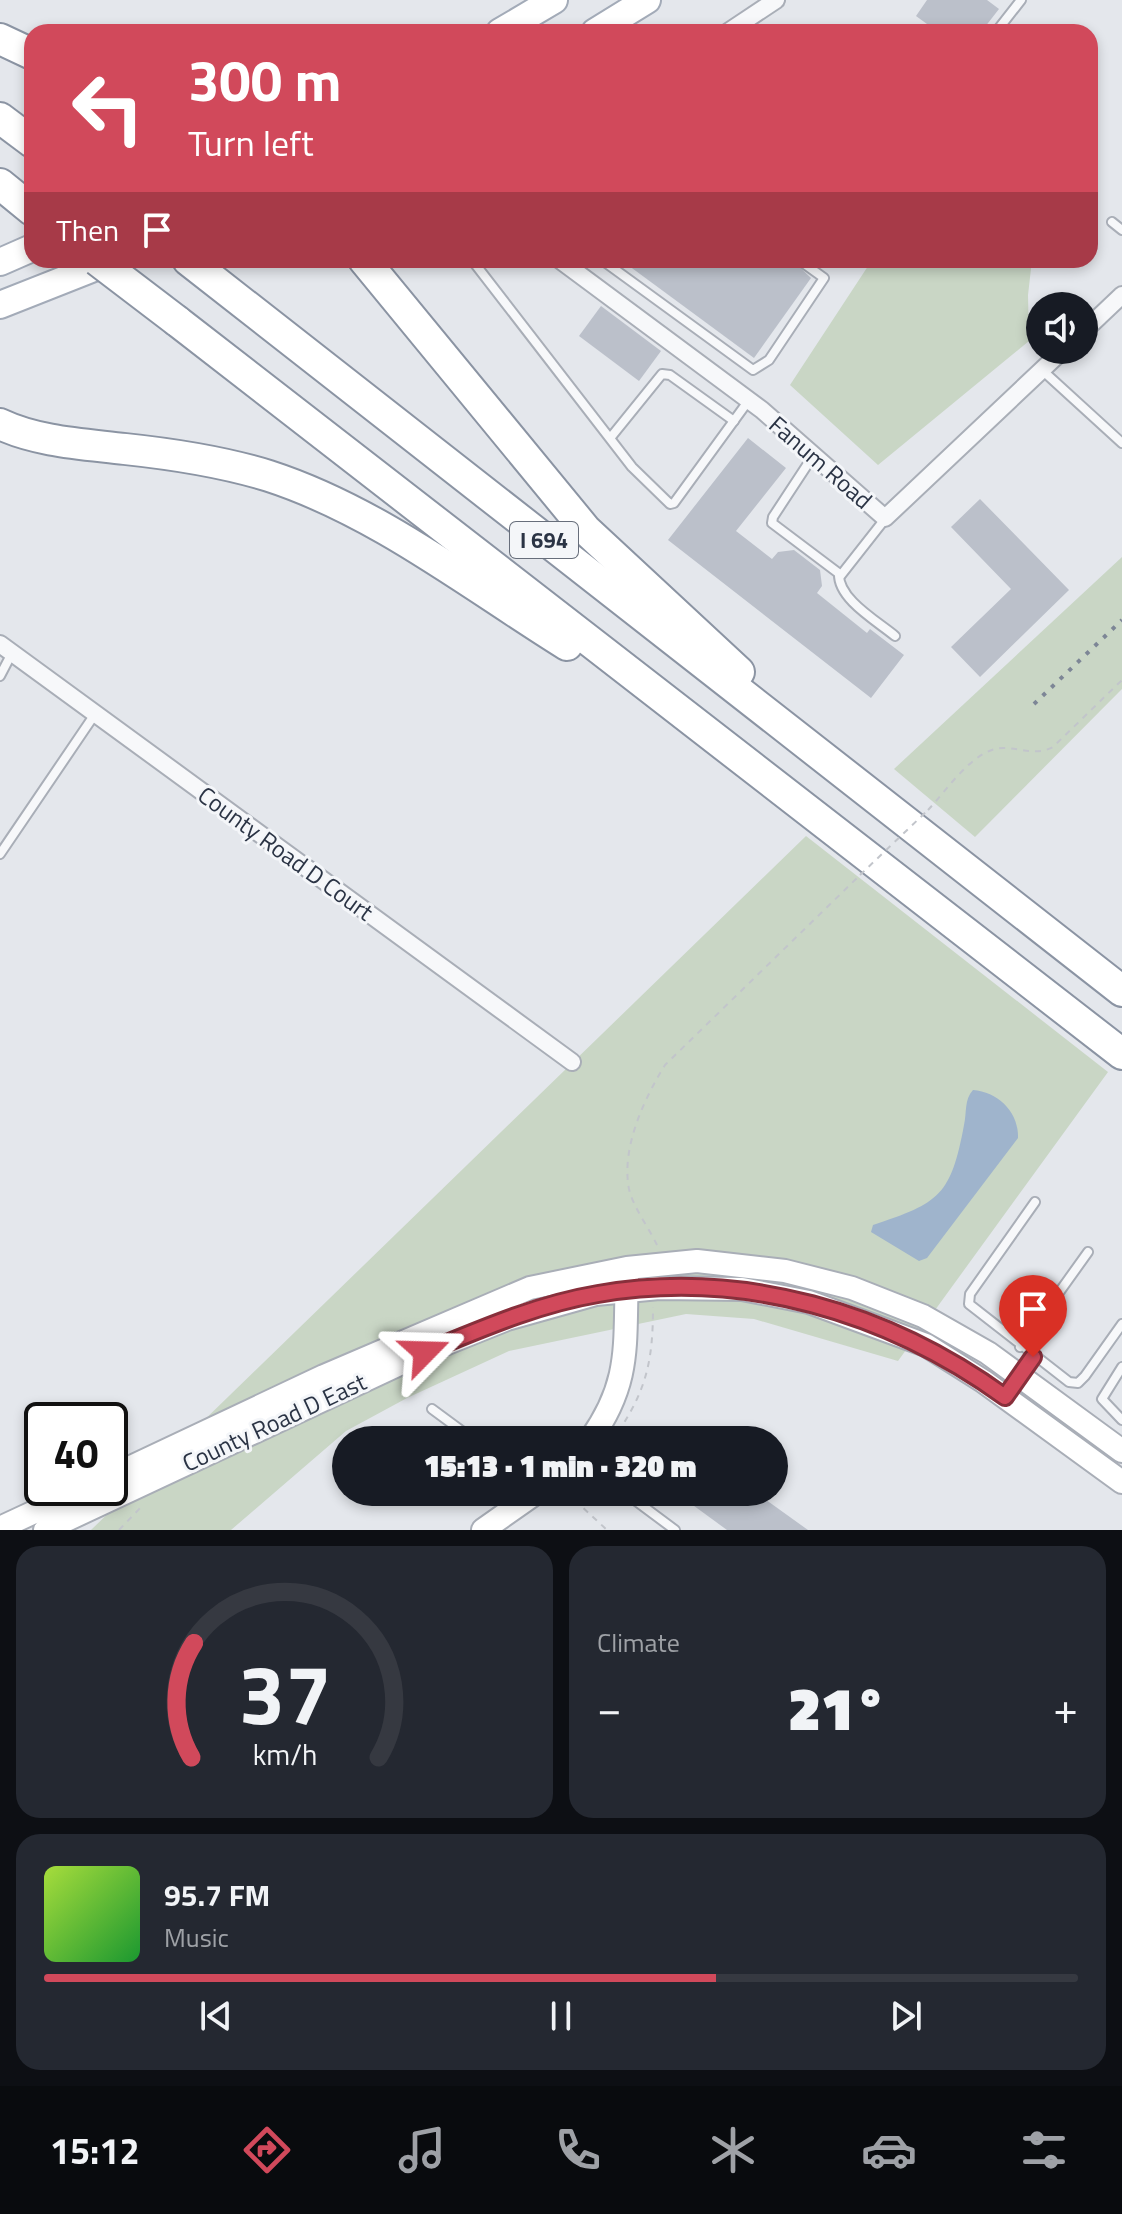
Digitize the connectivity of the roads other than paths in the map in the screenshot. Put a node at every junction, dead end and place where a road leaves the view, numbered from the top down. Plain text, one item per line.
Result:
1 (554, 0) edge
2 (647, 0) edge
3 (776, 0) edge
4 (1021, 0) edge
5 (514, 24) edge
6 (608, 24) edge
7 (740, 24) edge
8 (1002, 24) edge
9 (0, 118) edge
10 (24, 136) edge
11 (0, 184) edge
12 (24, 204) edge
13 (1112, 222) dead end
14 (1122, 230) edge
15 (24, 252) edge
16 (0, 262) edge
17 (94, 268) edge
18 (107, 268) edge
19 (199, 268) edge
20 (371, 268) edge
21 (478, 268) edge
22 (571, 268) edge
23 (613, 268) edge
24 (810, 268) edge
25 (1119, 304) edge
26 (0, 305) edge
27 (1098, 320) edge
28 (1048, 364) edge
29 (1042, 370) junction
30 (749, 400) junction
31 (734, 421) junction
32 (1, 424) edge
33 (611, 437) junction
34 (1122, 443) edge
35 (813, 455) junction
36 (885, 518) junction
37 (839, 574) junction
38 (895, 636) dead end
39 (6, 649) edge
40 (0, 676) edge
41 (95, 714) junction
42 (701, 728) junction
43 (874, 800) junction
44 (0, 854) edge
45 (1122, 991) edge
46 (1122, 1054) edge
47 (572, 1062) dead end
48 (1035, 1202) dead end
49 (1088, 1252) dead end
50 (627, 1268) junction
51 (626, 1291) junction
52 (1122, 1324) edge
53 (1020, 1347) junction
54 (1033, 1357) junction
55 (1122, 1367) edge
56 (1020, 1377) junction
57 (1005, 1397) junction
58 (432, 1409) dead end
59 (1122, 1420) edge
60 (455, 1426) edge
61 (598, 1426) edge
62 (1122, 1451) edge
63 (128, 1469) edge
64 (1122, 1482) edge
65 (47, 1506) edge
66 (517, 1506) edge
67 (643, 1506) edge
68 (0, 1528) edge
69 (45, 1530) edge
70 (483, 1530) edge
71 (675, 1530) edge

1 - 5 main road
2 - 6 main road
3 - 7 street
4 - 8 lane
9 - 10 highway
11 - 12 highway
13 - 14 lane
15 - 16 main road
17 - 26 main road
18 - 42 highway, I 694, bridge
19 - 43 highway, I 694
20 - 43 highway
21 - 33 lane
22 - 30 street, Fanum Road
23 - 24 lane
25 - 27 street
28 - 29 street, Fanum Road
29 - 34 lane
29 - 36 street, Fanum Road
30 - 31 lane
30 - 35 street, Fanum Road
31 - 33 lane
31 - 33 lane
32 - 42 highway
35 - 36 street, Fanum Road
35 - 37 lane
36 - 37 lane
37 - 38 lane
39 - 40 lane
39 - 41 street, County Road D Court
41 - 44 lane
41 - 47 street, County Road D Court
42 - 46 highway, I 694
43 - 45 highway, I 694
48 - 53 lane
49 - 53 lane
50 - 51 street
50 - 56 street, County Road D East
50 - 63 street, County Road D East
51 - 57 street, County Road D East
51 - 61 street
51 - 69 street, County Road D East
52 - 54 lane
53 - 54 lane
54 - 56 lane
55 - 59 lane
56 - 57 lane
56 - 62 street, County Road D East
57 - 64 street, County Road D East
58 - 60 lane
65 - 68 street
66 - 70 street
67 - 71 lane

